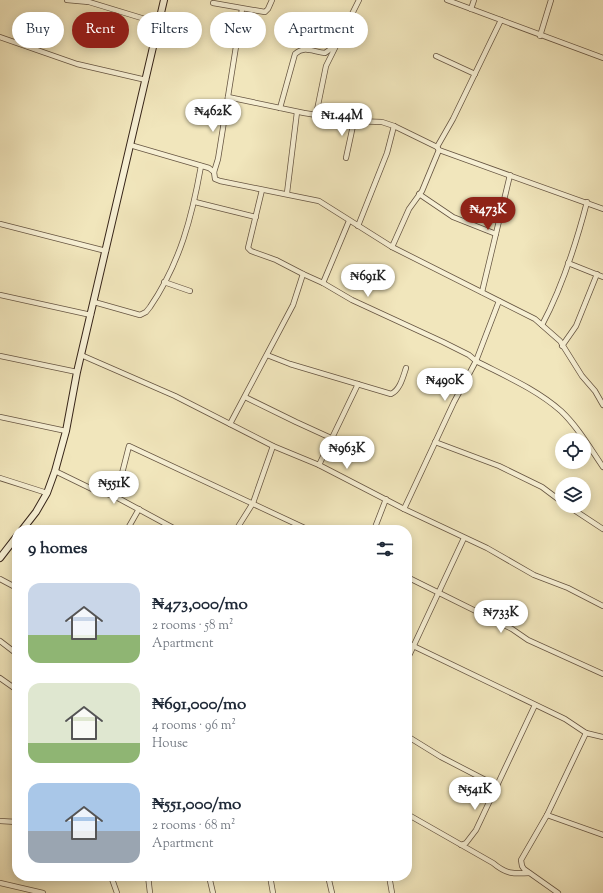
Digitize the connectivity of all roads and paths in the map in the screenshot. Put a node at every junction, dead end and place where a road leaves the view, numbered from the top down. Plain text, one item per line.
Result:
1 (67, 0) edge
2 (164, 0) edge
3 (272, 0) edge
4 (359, 0) edge
5 (447, 0) edge
6 (474, 0) edge
7 (551, 0) edge
8 (213, 2) dead end
9 (242, 9) junction
10 (471, 9) junction
11 (161, 12) edge
12 (353, 12) edge
13 (137, 17) edge
14 (501, 20) junction
15 (540, 36) junction
16 (0, 37) edge
17 (153, 48) edge
18 (332, 48) edge
19 (334, 48) edge
20 (436, 56) dead end
21 (603, 58) edge
22 (475, 74) junction
23 (146, 80) junction
24 (228, 97) junction
25 (280, 108) junction
26 (297, 112) junction
27 (316, 114) junction
28 (354, 121) junction
29 (394, 126) junction
30 (130, 145) junction
31 (438, 148) junction
32 (346, 158) dead end
33 (202, 166) junction
34 (214, 172) junction
35 (510, 175) junction
36 (262, 190) junction
37 (287, 194) junction
38 (419, 194) junction
39 (195, 202) junction
40 (587, 202) junction
41 (603, 209) edge
42 (256, 217) junction
43 (349, 221) junction
44 (0, 224) edge
45 (358, 226) junction
46 (496, 234) junction
47 (392, 247) junction
48 (106, 251) junction
49 (568, 263) junction
50 (303, 274) junction
51 (597, 274) junction
52 (603, 276) edge
53 (164, 282) junction
54 (323, 282) junction
55 (190, 291) dead end
56 (482, 292) junction
57 (0, 295) edge
58 (499, 301) junction
59 (94, 302) junction
60 (91, 315) junction
61 (542, 325) junction
62 (562, 346) junction
63 (81, 355) junction
64 (267, 355) junction
65 (0, 356) edge
66 (476, 361) junction
67 (406, 368) dead end
68 (77, 372) junction
69 (358, 384) junction
70 (245, 397) junction
71 (603, 405) edge
72 (0, 417) edge
73 (230, 424) junction
74 (66, 431) junction
75 (331, 438) junction
76 (435, 442) junction
77 (273, 446) junction
78 (319, 465) junction
79 (603, 467) edge
80 (55, 471) junction
81 (0, 478) edge
82 (47, 493) junction
83 (116, 497) junction
84 (555, 497) edge
85 (386, 500) junction
86 (252, 503) junction
87 (138, 509) junction
88 (404, 509) junction
89 (579, 513) edge
90 (26, 525) edge
91 (130, 525) edge
92 (168, 525) edge
93 (239, 525) edge
94 (298, 525) edge
95 (376, 525) edge
96 (603, 529) edge
97 (464, 538) junction
98 (12, 542) edge
99 (0, 558) edge
100 (0, 579) edge
101 (412, 580) edge
102 (12, 585) edge
103 (438, 593) junction
104 (603, 606) edge
105 (0, 641) edge
106 (412, 647) joint
107 (12, 650) edge
108 (603, 674) edge
109 (0, 678) edge
110 (12, 686) edge
111 (535, 705) junction
112 (586, 733) junction
113 (603, 737) edge
114 (412, 739) edge
115 (497, 786) junction
116 (547, 815) junction
117 (412, 817) edge
118 (0, 821) edge
119 (12, 822) edge
120 (603, 835) edge
121 (462, 845) junction
122 (529, 873) junction
123 (113, 881) edge
124 (149, 881) edge
125 (210, 881) edge
126 (271, 881) edge
127 (329, 881) edge
128 (391, 881) edge
129 (0, 883) edge
130 (43, 893) edge
131 (117, 893) edge
132 (150, 893) edge
133 (213, 893) edge
134 (273, 893) edge
135 (332, 893) edge
136 (392, 893) edge
137 (558, 893) edge

1 - 13 street
2 - 11 street
3 - 9 street
4 - 12 street
5 - 10 street
6 - 10 street
7 - 15 street
8 - 9 street
9 - 24 street
10 - 14 street
14 - 15 street
14 - 22 street
15 - 21 street
16 - 23 street
17 - 23 street
18 - 25 street
19 - 27 street
20 - 22 street
22 - 31 street
23 - 30 street
24 - 25 street
24 - 34 street
25 - 26 street
26 - 27 street
26 - 37 street
27 - 28 street
28 - 29 street
28 - 32 street
29 - 31 street
29 - 45 street
30 - 33 street
30 - 48 street
31 - 35 street
31 - 38 street
33 - 34 street
33 - 39 street
34 - 36 street
35 - 40 street
35 - 46 street
36 - 37 street
36 - 42 street
37 - 43 street
38 - 46 street
38 - 47 street
39 - 42 street
39 - 53 street
40 - 41 street
40 - 49 street
42 - 50 street
43 - 45 street
43 - 54 street
44 - 48 street
45 - 47 street
46 - 56 street
47 - 56 street
48 - 59 street
49 - 51 street
49 - 61 street
50 - 54 street
50 - 64 street
51 - 52 street
51 - 62 street
53 - 55 street
53 - 59 street
54 - 66 street
56 - 58 street
57 - 60 street
58 - 61 street
58 - 66 street
59 - 60 street
60 - 63 street
61 - 62 street
62 - 71 street
63 - 68 street
63 - 73 street
64 - 69 street
64 - 70 street
65 - 68 street
66 - 76 street
66 - 79 street
67 - 69 street
68 - 74 street
69 - 75 street
70 - 73 street
70 - 75 street
72 - 74 street
73 - 77 street
74 - 80 street
75 - 78 street
76 - 84 street
76 - 88 street
77 - 78 street
77 - 86 street
78 - 85 street
80 - 82 street
80 - 83 street
81 - 82 street
82 - 90 street
83 - 86 street
83 - 87 street
85 - 88 street
85 - 95 street
86 - 93 street
86 - 94 street
87 - 91 street
87 - 92 street
88 - 97 street
89 - 96 street
97 - 103 street
97 - 104 street
98 - 99 street
100 - 102 street
101 - 103 street
103 - 106 street
103 - 108 street
105 - 107 street
106 - 111 street
109 - 110 street
111 - 112 street
111 - 115 street
112 - 113 street
112 - 116 street
114 - 115 street
115 - 121 street
116 - 120 street
116 - 122 street
117 - 121 street
118 - 119 street
121 - 122 street
122 - 137 street
123 - 131 street
124 - 132 street
125 - 133 street
126 - 134 street
127 - 135 street
128 - 136 street
129 - 130 street

